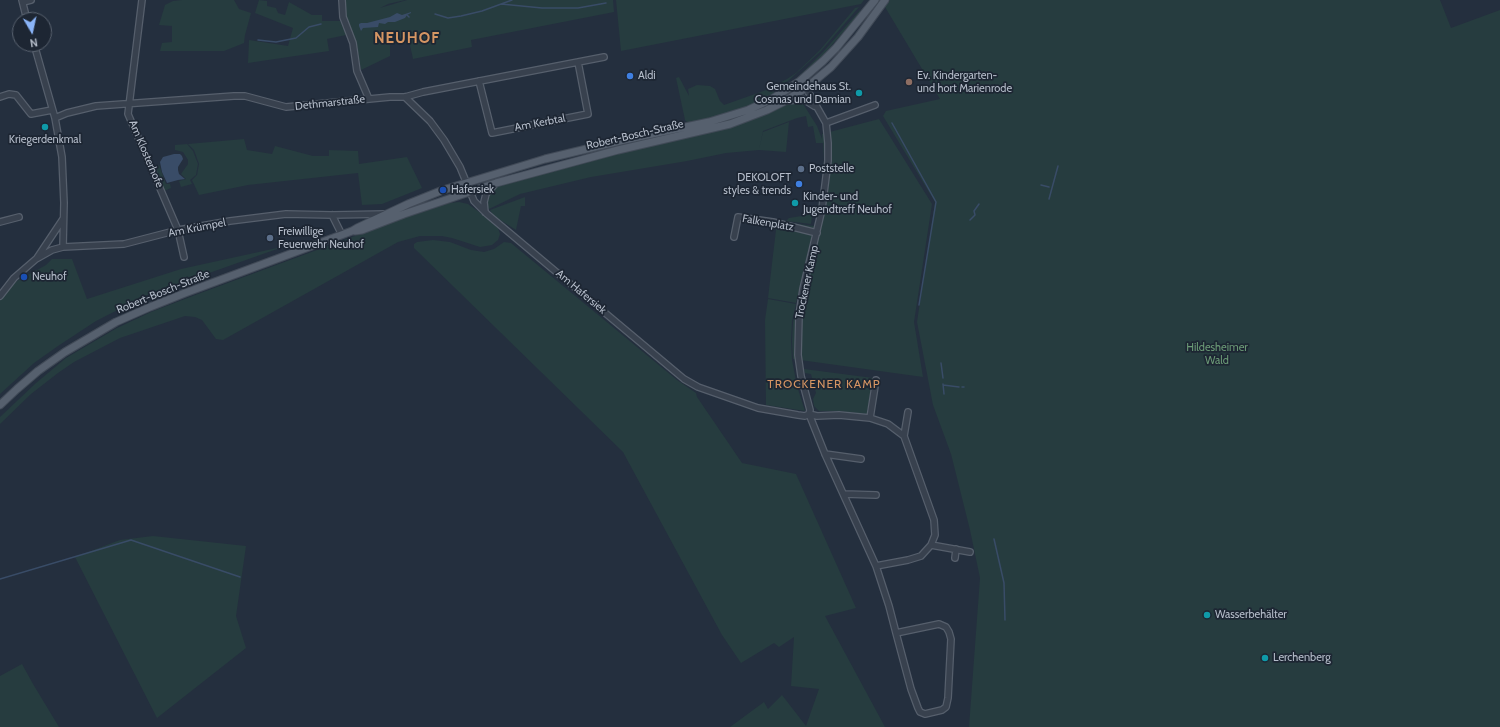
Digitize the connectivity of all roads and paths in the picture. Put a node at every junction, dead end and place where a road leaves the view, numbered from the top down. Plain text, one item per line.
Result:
1 (31, 0) edge
2 (142, 0) edge
3 (342, 0) edge
4 (875, 0) edge
5 (885, 0) edge
6 (22, 1) edge
7 (25, 12) edge
8 (36, 52) edge
9 (604, 57) dead end
10 (578, 62) junction
11 (479, 81) junction
12 (800, 81) junction
13 (806, 88) junction
14 (0, 97) edge
15 (405, 97) junction
16 (369, 99) junction
17 (786, 101) junction
18 (130, 104) junction
19 (875, 105) dead end
20 (818, 109) junction
21 (52, 110) junction
22 (55, 118) junction
23 (826, 124) junction
24 (466, 183) junction
25 (496, 183) junction
26 (470, 192) junction
27 (485, 212) junction
28 (385, 214) junction
29 (332, 215) junction
30 (19, 217) dead end
31 (63, 218) junction
32 (0, 222) edge
33 (178, 230) junction
34 (352, 231) junction
35 (817, 233) junction
36 (342, 235) junction
37 (734, 237) dead end
38 (63, 248) junction
39 (184, 258) dead end
40 (36, 259) junction
41 (0, 296) edge
42 (876, 380) dead end
43 (0, 405) edge
44 (908, 412) dead end
45 (809, 414) junction
46 (870, 418) junction
47 (904, 436) junction
48 (825, 454) junction
49 (861, 459) dead end
50 (844, 494) junction
51 (876, 495) dead end
52 (932, 545) junction
53 (956, 549) junction
54 (970, 552) dead end
55 (955, 558) dead end
56 (876, 566) junction
57 (896, 633) junction

1 - 6 street
2 - 18 street, Am Klosterhofe
3 - 16 street
4 - 12 main road, Robert-Bosch-Straße
5 - 13 main road, Robert-Bosch-Straße
6 - 7 street
8 - 21 street
9 - 10 street, Dethmarstraße
10 - 11 street, Dethmarstraße
10 - 11 street, Am Kerbtal
11 - 15 street, Dethmarstraße
12 - 13 street, Trockener Kamp
12 - 24 main road, Robert-Bosch-Straße
13 - 17 main road, Robert-Bosch-Straße
13 - 20 street, Trockener Kamp
14 - 21 street
15 - 16 street, Dethmarstraße
15 - 24 street, Am Hafersiek
16 - 18 street, Dethmarstraße
17 - 20 street
17 - 25 main road, Robert-Bosch-Straße
18 - 22 street, Dethmarstraße
18 - 33 street, Am Klosterhofe
19 - 23 street
20 - 23 street, Trockener Kamp
21 - 22 street
22 - 31 street
23 - 35 street, Trockener Kamp
24 - 26 street, Am Hafersiek
24 - 28 main road, Robert-Bosch-Straße
25 - 26 main road, Robert-Bosch-Straße
25 - 27 street
26 - 27 street, Am Hafersiek
26 - 34 main road, Robert-Bosch-Straße
27 - 45 street, Am Hafersiek
28 - 29 street, Am Krümpel
28 - 34 main road, Robert-Bosch-Straße
29 - 33 street, Am Krümpel
29 - 36 street
30 - 32 street
31 - 38 street
31 - 40 street
33 - 38 street, Am Krümpel
33 - 39 street, Am Klosterhofe
34 - 36 main road, Robert-Bosch-Straße
35 - 37 street, Falkenplatz
35 - 45 street, Trockener Kamp
36 - 43 main road, Robert-Bosch-Straße
38 - 40 street, Am Krümpel
40 - 41 street
42 - 46 street
44 - 47 street
45 - 46 street, Am Hafersiek
45 - 48 street, Trockener Kamp
46 - 47 street, Am Hafersiek
47 - 52 street
48 - 49 street
48 - 50 street, Trockener Kamp
50 - 51 street
50 - 56 street, Trockener Kamp
52 - 53 street
52 - 56 street
53 - 54 street
53 - 55 street
56 - 57 street, Trockener Kamp
57 - 57 street, Trockener Kamp

